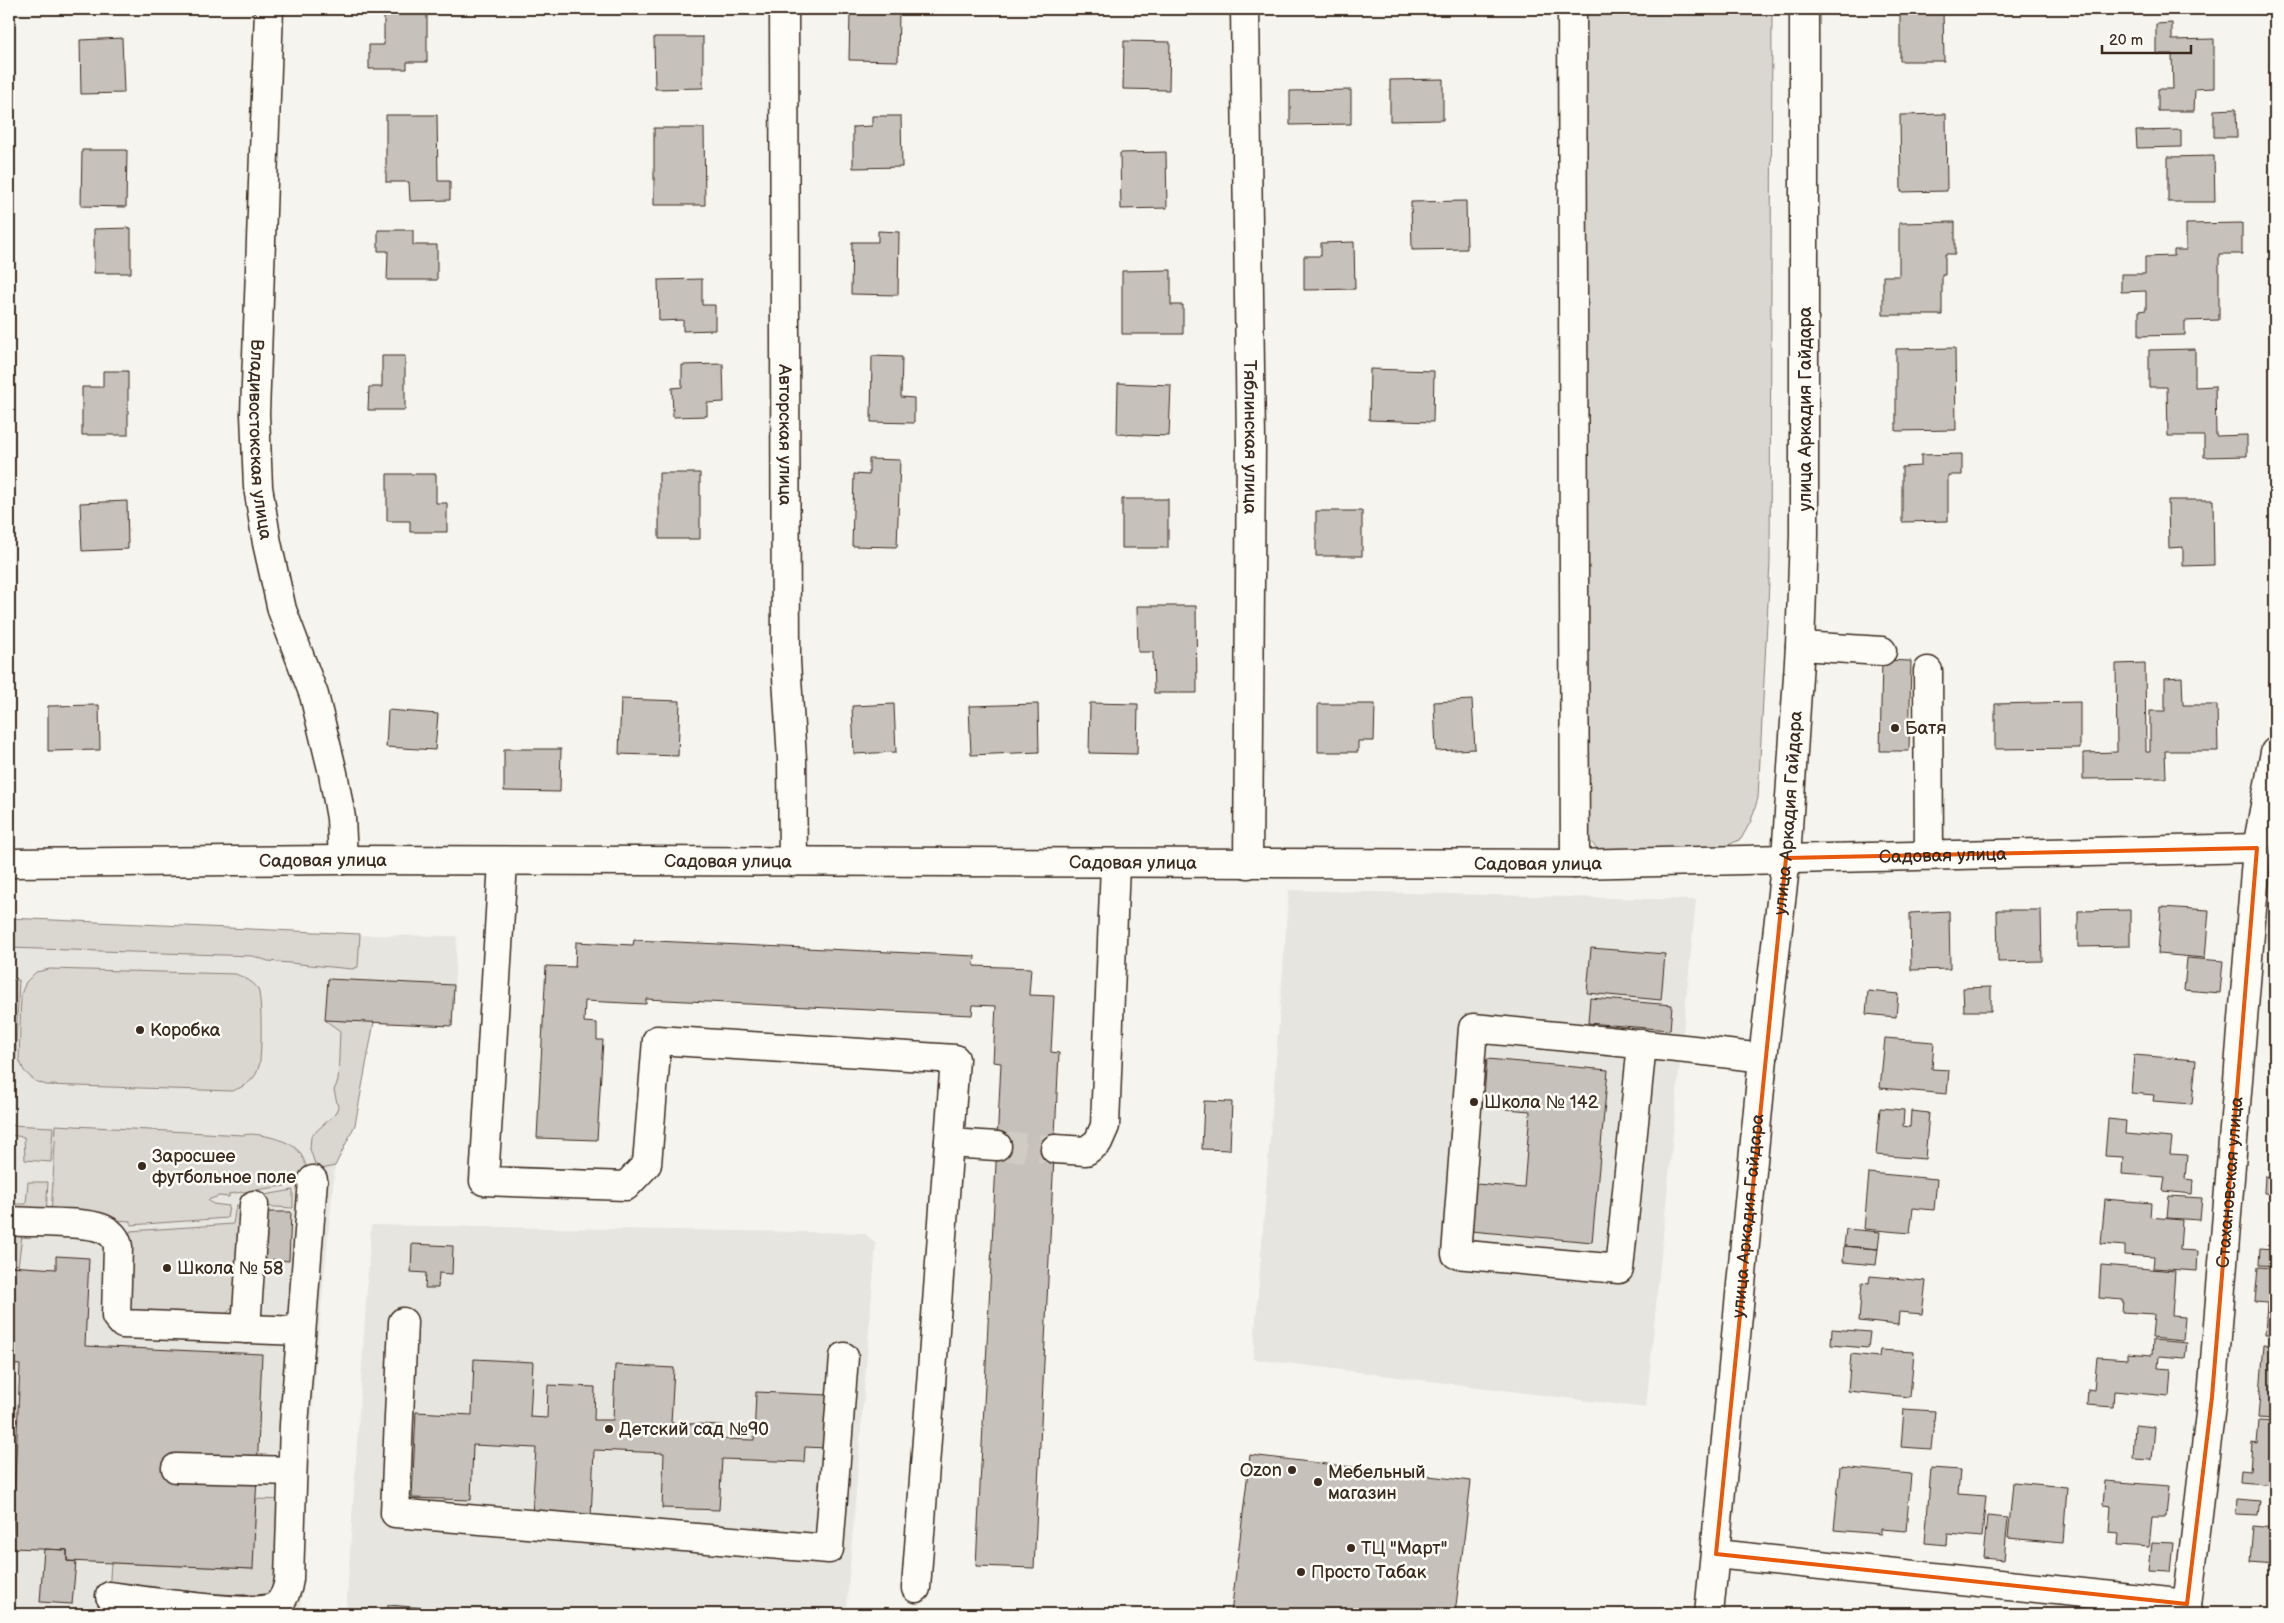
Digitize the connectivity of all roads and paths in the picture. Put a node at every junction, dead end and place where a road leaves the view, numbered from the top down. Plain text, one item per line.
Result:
1 (269, 9) edge
2 (784, 9) edge
3 (1245, 9) edge
4 (1572, 9) edge
5 (1804, 9) edge
6 (1800, 646) junction
7 (1882, 651) dead end
8 (1928, 671) dead end
9 (2275, 752) edge
10 (2257, 848) junction
11 (1929, 856) junction
12 (1786, 858) junction
13 (344, 860) junction
14 (503, 862) junction
15 (793, 862) junction
16 (9, 863) edge
17 (1115, 863) junction
18 (1248, 864) junction
19 (1575, 864) junction
20 (1642, 1044) junction
21 (1763, 1058) junction
22 (949, 1143) junction
23 (997, 1146) tunnel mouth
24 (1055, 1149) tunnel mouth
25 (313, 1180) dead end
26 (254, 1205) dead end
27 (9, 1221) edge
28 (403, 1322) dead end
29 (246, 1329) junction
30 (300, 1332) junction
31 (844, 1357) dead end
32 (176, 1468) dead end
33 (292, 1471) junction
34 (1716, 1554) junction
35 (916, 1588) dead end
36 (110, 1596) dead end
37 (2187, 1609) edge
38 (1709, 1614) edge

1 - 13 street, Владивостокская улица
2 - 15 street, Авторская улица
3 - 18 street, Тяблинская улица
4 - 19 street
5 - 6 street, улица Аркадия Гайдара
6 - 7 street
6 - 12 street, улица Аркадия Гайдара
8 - 11 street
9 - 10 street, Стахановская улица
10 - 11 street, Садовая улица
10 - 37 street, Стахановская улица
11 - 12 street, Садовая улица
12 - 19 street, Садовая улица
12 - 21 street, улица Аркадия Гайдара
13 - 14 street, Садовая улица
13 - 16 street, Садовая улица
14 - 15 street, Садовая улица
14 - 22 street
15 - 17 street, Садовая улица
17 - 18 street, Садовая улица
17 - 24 street
18 - 19 street, Садовая улица
20 - 20 street
20 - 21 street
21 - 34 street, улица Аркадия Гайдара
22 - 23 street
22 - 35 street
25 - 30 street
26 - 29 street
27 - 29 street
28 - 31 street
29 - 30 street
30 - 33 street
32 - 33 street
33 - 36 street
34 - 37 street
34 - 38 street, улица Аркадия Гайдара

